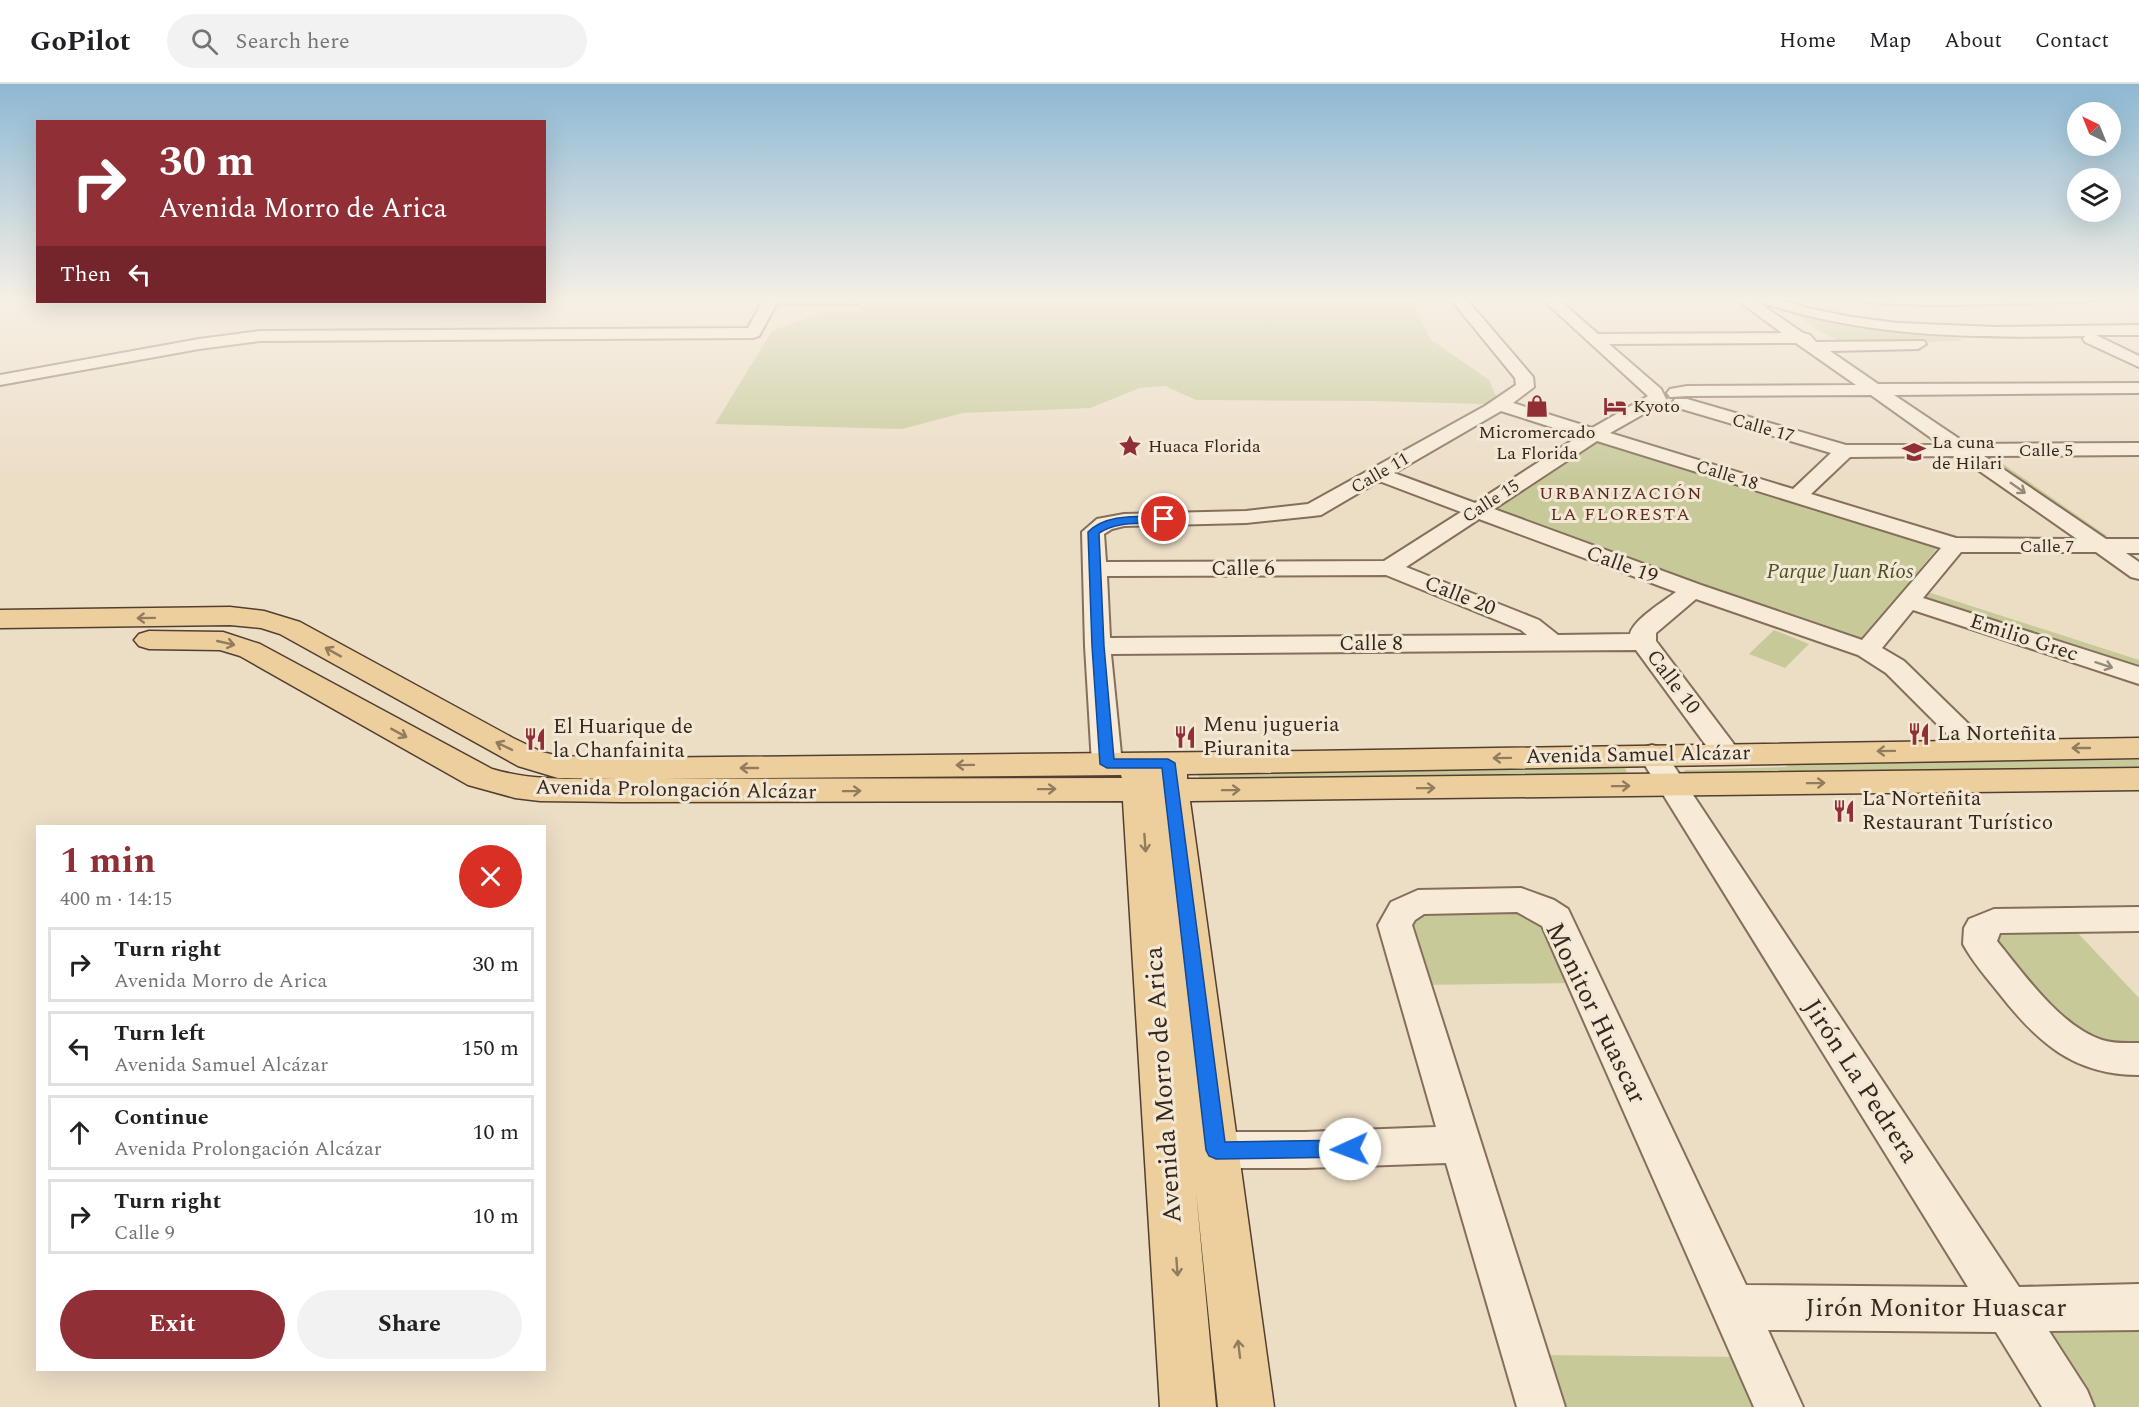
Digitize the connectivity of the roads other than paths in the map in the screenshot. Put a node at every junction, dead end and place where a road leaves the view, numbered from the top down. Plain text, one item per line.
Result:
1 (116, 359) edge
2 (1509, 359) edge
3 (1619, 359) edge
4 (1838, 359) edge
5 (1847, 359) edge
6 (0, 380) edge
7 (2139, 388) edge
8 (1900, 389) junction
9 (1876, 390) junction
10 (1667, 397) junction
11 (1499, 405) junction
12 (1595, 434) junction
13 (2139, 449) edge
14 (1963, 450) junction
15 (1990, 450) junction
16 (1845, 451) junction
17 (1378, 474) junction
18 (1797, 496) junction
19 (1475, 512) junction
20 (1955, 545) junction
21 (2102, 546) junction
22 (2137, 547) edge
23 (1389, 568) junction
24 (1096, 569) junction
25 (2139, 572) edge
26 (1693, 590) junction
27 (1914, 593) junction
28 (0, 619) edge
29 (1530, 625) junction
30 (1646, 633) junction
31 (0, 640) edge
32 (1551, 642) junction
33 (1098, 646) junction
34 (1867, 650) junction
35 (2139, 656) edge
36 (2139, 676) edge
37 (2139, 748) edge
38 (1978, 749) junction
39 (1726, 753) junction
40 (1662, 770) junction
41 (1145, 774) junction
42 (2139, 779) edge
43 (790, 780) junction
44 (2139, 919) edge
45 (2124, 1058) edge
46 (1461, 1144) junction
47 (1216, 1150) junction
48 (1733, 1307) junction
49 (2139, 1307) edge
50 (2008, 1309) junction
51 (1188, 1407) edge
52 (1246, 1407) edge
53 (1541, 1407) edge
54 (1779, 1407) edge
55 (2070, 1407) edge

1 - 6 street
2 - 11 street, Calle 11
3 - 10 street
4 - 9 street
5 - 8 street
7 - 8 street
8 - 9 street
8 - 15 street
9 - 10 street
9 - 14 street
10 - 12 street, Calle 15
10 - 16 street, Calle 17
11 - 12 street, Calle 18
11 - 17 street, Calle 11
12 - 18 street, Calle 18
12 - 19 street, Calle 15
13 - 15 street, Calle 5
14 - 15 street, Calle 5
14 - 16 street, Calle 5
14 -> 21 street
15 - 22 street
16 - 18 street
17 - 19 street, Calle 19
17 - 24 street, Calle 11
18 - 20 street, Calle 18
19 - 23 street, Calle 15
19 - 26 street, Calle 19
20 - 21 street, Calle 7
20 - 27 street
21 - 22 street, Calle 7
21 - 25 street
23 - 24 street, Calle 6
23 - 29 street, Calle 20
24 - 33 street
26 - 30 street, Calle 10
26 - 34 street, Calle 19
27 - 34 street
27 - 35 street, Emilio Grec
27 -> 36 street, Emilio Grec
43 -> 28 main road, Avenida Prolongación Alcázar
29 - 30 street, Calle 20
29 - 32 street, Calle 20
30 - 32 street, Calle 8
30 - 39 street, Calle 10
31 -> 43 main road, Avenida Prolongación Alcázar
32 - 33 street, Calle 8
33 - 41 street
34 - 38 street, Calle 19
37 -> 38 main road, Avenida Samuel Alcázar
38 -> 39 main road, Avenida Samuel Alcázar
39 - 40 main road, Avenida Samuel Alcázar
40 - 41 main road, Avenida Samuel Alcázar
40 -> 42 main road, Avenida Samuel Alcázar
40 - 50 street, Jirón La Pedrera
41 - 43 main road, Avenida Prolongación Alcázar
41 - 47 main road, Avenida Morro de Arica
41 -> 51 main road, Avenida Morro de Arica
44 - 45 street
46 - 47 street
46 - 48 street, Monitor Huascar
46 - 53 street, Monitor Huascar
52 -> 47 main road, Avenida Morro de Arica
48 - 50 street, Jirón Monitor Huascar
48 - 54 street, Monitor Huascar
49 - 50 street, Jirón Monitor Huascar
50 - 55 street, Jirón La Pedrera

